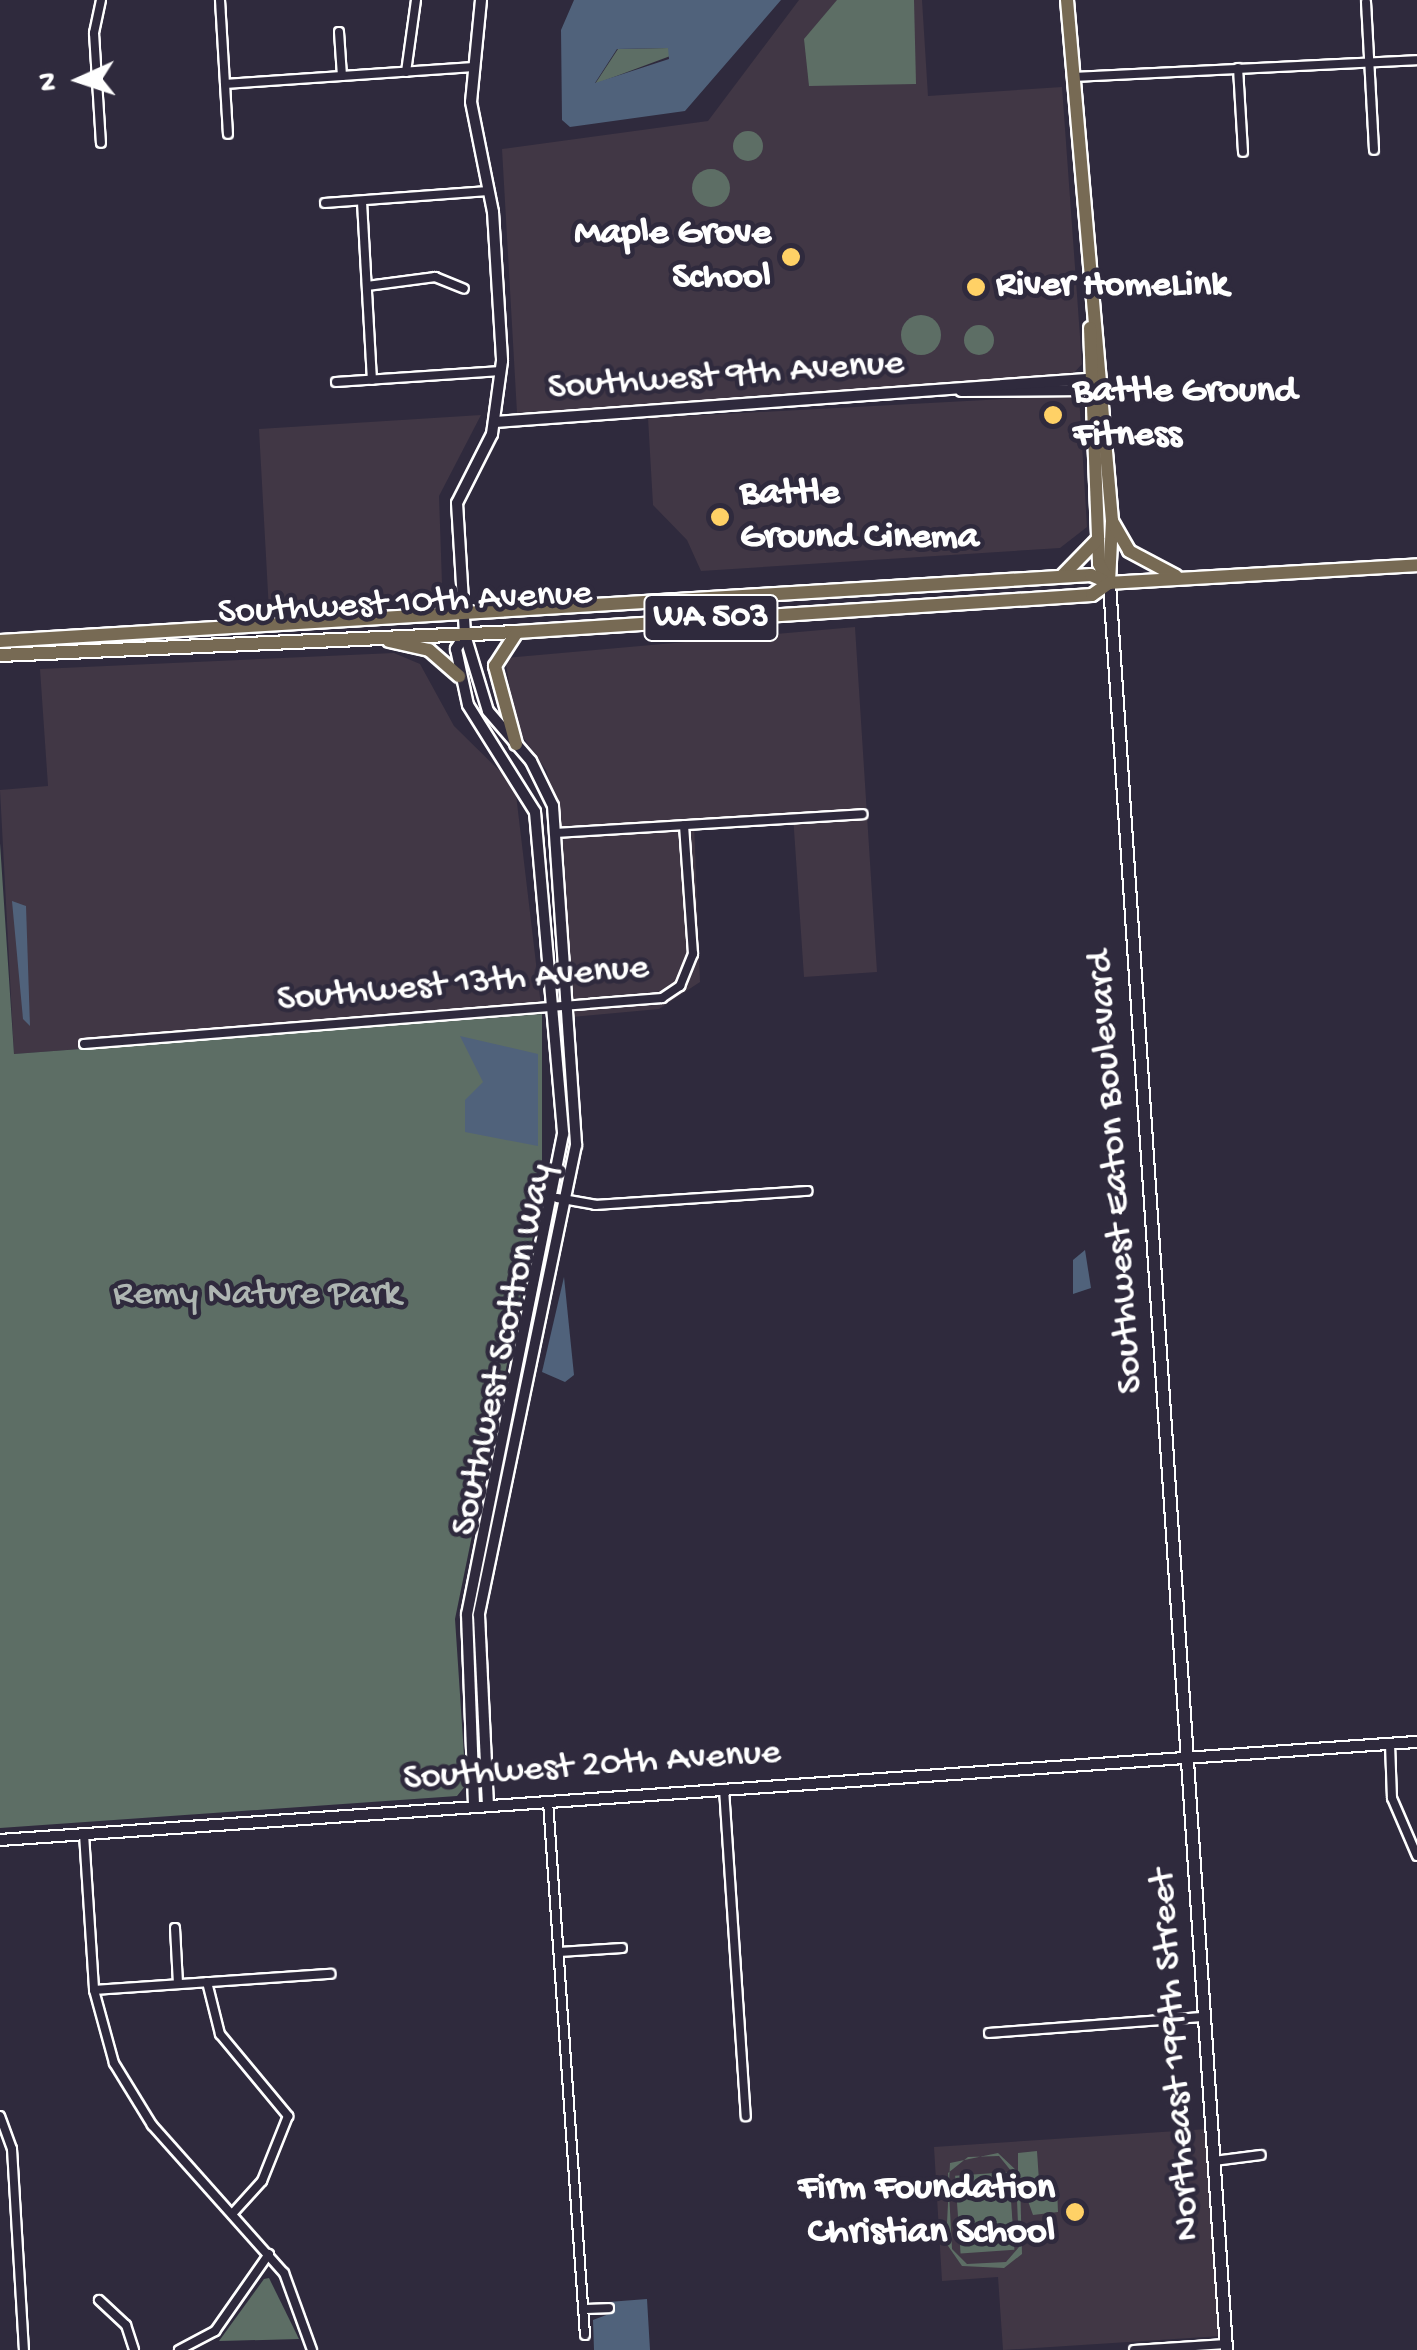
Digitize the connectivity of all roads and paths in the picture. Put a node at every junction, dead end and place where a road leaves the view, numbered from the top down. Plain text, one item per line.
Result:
1 (101, 0) edge
2 (220, 0) edge
3 (416, 0) edge
4 (482, 0) edge
5 (1067, 0) edge
6 (1366, 2) edge
7 (338, 32) dead end
8 (1417, 60) edge
9 (1370, 62) junction
10 (473, 67) junction
11 (1238, 68) junction
12 (406, 72) junction
13 (342, 76) junction
14 (1072, 77) junction
15 (225, 84) junction
16 (228, 134) dead end
17 (101, 144) dead end
18 (1374, 150) dead end
19 (1243, 152) dead end
20 (488, 191) junction
21 (362, 202) junction
22 (325, 204) dead end
23 (367, 286) junction
24 (464, 288) dead end
25 (1090, 328) junction
26 (501, 371) junction
27 (372, 380) junction
28 (336, 382) dead end
29 (1087, 384) junction
30 (494, 422) junction
31 (1104, 427) junction
32 (1112, 521) junction
33 (1098, 539) junction
34 (1417, 565) edge
35 (1062, 577) junction
36 (1184, 578) junction
37 (1109, 583) junction
38 (463, 611) junction
39 (517, 632) junction
40 (464, 635) junction
41 (382, 639) junction
42 (0, 641) edge
43 (0, 655) edge
44 (459, 676) junction
45 (516, 744) junction
46 (862, 814) dead end
47 (684, 825) junction
48 (556, 833) junction
49 (567, 1006) junction
50 (552, 1007) junction
51 (84, 1044) dead end
52 (808, 1191) dead end
53 (557, 1198) junction
54 (570, 1200) junction
55 (480, 1546) junction
56 (493, 1549) junction
57 (1417, 1742) edge
58 (1390, 1744) junction
59 (1188, 1756) junction
60 (724, 1790) junction
61 (548, 1800) junction
62 (488, 1803) junction
63 (474, 1804) junction
64 (84, 1834) junction
65 (0, 1840) edge
66 (1417, 1856) edge
67 (175, 1928) dead end
68 (622, 1948) dead end
69 (558, 1952) junction
70 (330, 1974) dead end
71 (207, 1982) junction
72 (178, 1984) junction
73 (94, 1990) junction
74 (1204, 2017) junction
75 (990, 2032) dead end
76 (0, 2116) edge
77 (746, 2116) dead end
78 (1261, 2155) dead end
79 (1214, 2161) junction
80 (233, 2214) junction
81 (269, 2254) junction
82 (99, 2300) dead end
83 (609, 2308) dead end
84 (583, 2310) junction
85 (585, 2335) dead end
86 (1226, 2347) edge
87 (24, 2350) edge
88 (134, 2350) edge
89 (180, 2350) edge
90 (312, 2350) edge
91 (1134, 2350) edge

1 - 17 street
2 - 15 street
3 - 12 street
4 - 10 street, Southwest Scotton Way
5 - 14 main road, Southwest Eaton Boulevard
6 - 9 street
7 - 13 street
8 - 9 street
9 - 11 street
9 - 18 street
10 - 12 street
10 - 20 street, Southwest Scotton Way
11 - 14 street
11 - 19 street
12 - 13 street
13 - 15 street
14 - 25 main road, Southwest Eaton Boulevard
15 - 16 street
20 - 21 street
20 - 26 street, Southwest Scotton Way
21 - 22 street
21 - 23 street
23 - 24 street
23 - 27 street
25 - 29 main road, Southwest Eaton Boulevard
25 - 31 main road, Southwest Eaton Boulevard
26 - 27 street
26 - 30 street, Southwest Scotton Way
27 - 28 street
29 - 30 street, Southwest 9th Avenue
29 - 31 main road
29 - 33 main road, Southwest Eaton Boulevard
30 - 38 street, Southwest Scotton Way
31 - 32 main road, Southwest Eaton Boulevard
32 - 36 main road
32 - 37 main road, Southwest Eaton Boulevard
33 - 35 main road
33 - 37 main road, Southwest Eaton Boulevard
34 - 36 main road, Southwest 10th Avenue / WA 503
35 - 37 main road, Southwest 10th Avenue / WA 503
35 - 38 main road, Southwest 10th Avenue / WA 503
36 - 37 main road, Southwest 10th Avenue / WA 503
37 - 39 main road, Southwest 10th Avenue / WA 503
37 - 59 main road, Southwest Eaton Boulevard
38 - 40 street, Southwest Scotton Way
38 - 42 main road, Southwest 10th Avenue / WA 503
39 - 40 main road, Southwest 10th Avenue / WA 503
39 - 45 main road
40 - 41 main road, Southwest 10th Avenue / WA 503
40 - 44 street, Southwest Scotton Way
40 - 45 street, Southwest Scotton Way
41 - 43 main road, Southwest 10th Avenue / WA 503
41 - 44 main road
44 - 50 street, Southwest Scotton Way
45 - 48 street, Southwest Scotton Way
46 - 47 street
47 - 48 street
47 - 49 street, Southwest 13th Avenue
48 - 49 street, Southwest Scotton Way
49 - 50 street, Southwest 13th Avenue
49 - 54 street, Southwest Scotton Way
50 - 51 street, Southwest 13th Avenue
50 - 53 street, Southwest Scotton Way
52 - 54 street
53 - 54 street
53 - 55 street, Southwest Scotton Way
54 - 56 street, Southwest Scotton Way
55 - 56 street
55 - 63 street, Southwest Scotton Way
56 - 62 street, Southwest Scotton Way
57 - 58 street, Southwest 20th Avenue
58 - 59 street, Southwest 20th Avenue
58 - 66 street
59 - 60 street, Southwest 20th Avenue
59 - 74 main road, Northeast 199th Street
60 - 61 street, Southwest 20th Avenue
60 - 77 street
61 - 62 street, Southwest 20th Avenue
61 - 69 street
62 - 63 street, Southwest 20th Avenue
63 - 64 street, Southwest 20th Avenue
64 - 65 street, Southwest 20th Avenue
64 - 73 street
67 - 72 street
68 - 69 street
69 - 84 street
70 - 71 street
71 - 72 street
71 - 80 street
72 - 73 street
73 - 80 street
74 - 75 street
74 - 79 main road, Northeast 199th Street
76 - 87 street
78 - 79 street
79 - 86 main road, Northeast 199th Street
80 - 81 street
81 - 89 street
81 - 90 street
82 - 88 street
83 - 84 street
84 - 85 street
86 - 91 street

